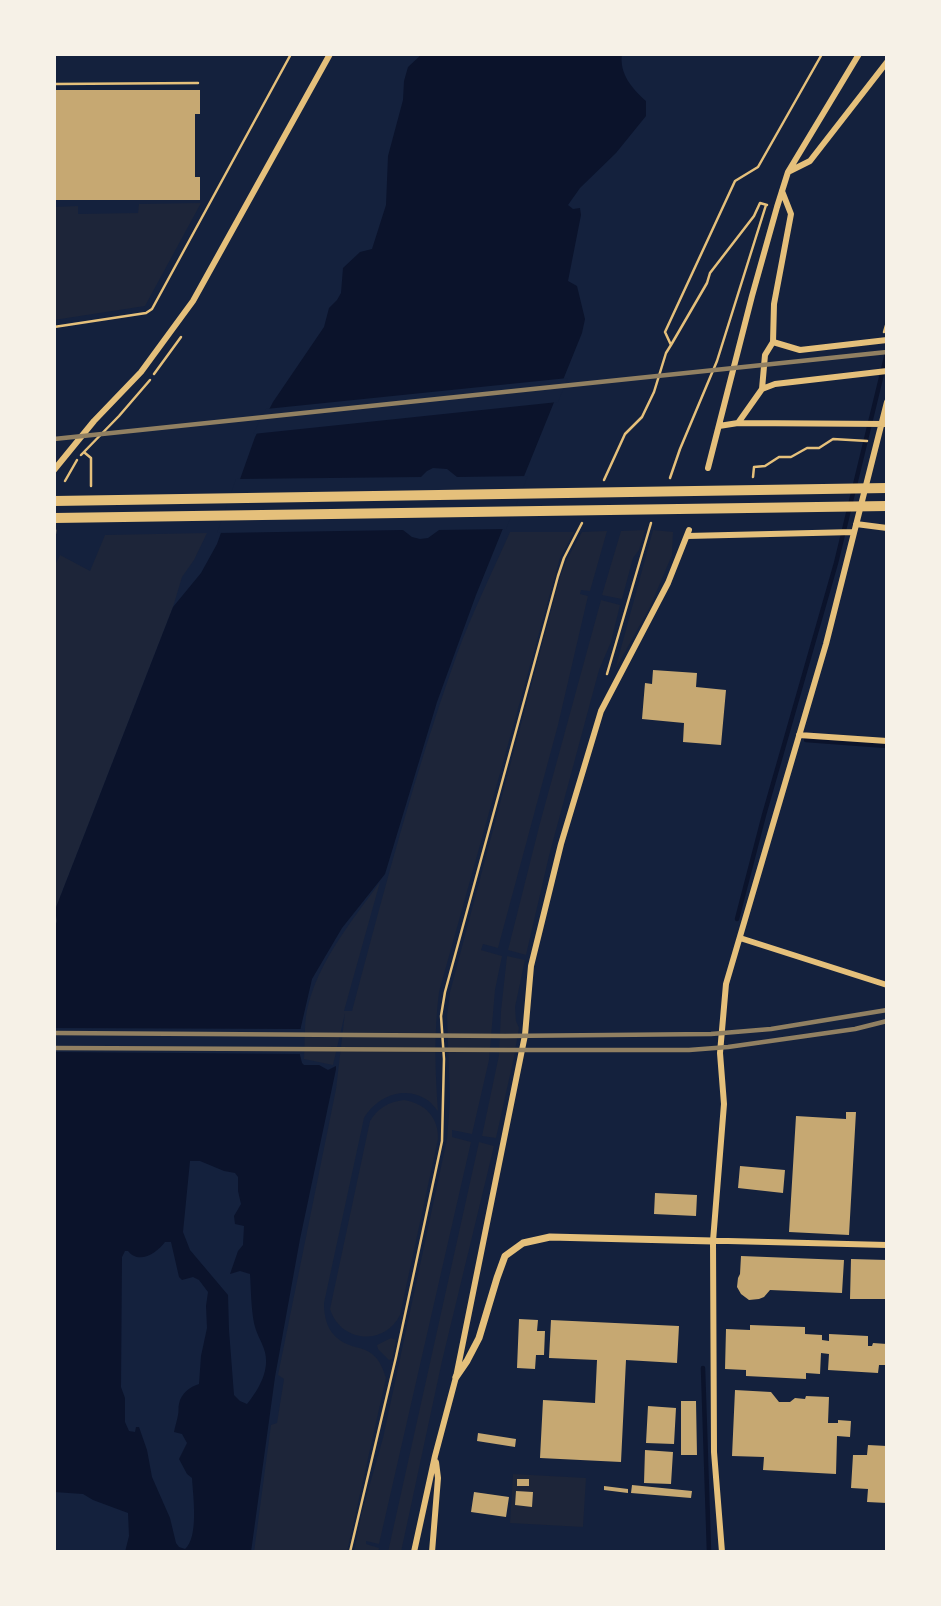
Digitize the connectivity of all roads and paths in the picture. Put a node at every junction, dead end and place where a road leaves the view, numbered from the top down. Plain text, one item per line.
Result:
1 (291, 54) edge
2 (330, 54) edge
3 (822, 54) edge
4 (859, 54) edge
5 (887, 62) edge
6 (198, 83) dead end
7 (54, 84) edge
8 (789, 172) junction
9 (782, 191) junction
10 (766, 205) junction
11 (777, 207) junction
12 (54, 327) edge
13 (886, 341) edge
14 (773, 342) junction
15 (671, 345) junction
16 (887, 371) edge
17 (762, 389) junction
18 (887, 402) edge
19 (738, 423) junction
20 (881, 424) edge
21 (719, 426) junction
22 (860, 440) dead end
23 (84, 452) dead end
24 (708, 468) dead end
25 (54, 470) edge
26 (753, 477) dead end
27 (670, 478) dead end
28 (602, 484) dead end
29 (91, 486) dead end
30 (887, 488) edge
31 (54, 501) edge
32 (887, 506) edge
33 (54, 518) edge
34 (584, 520) dead end
35 (651, 523) dead end
36 (856, 524) junction
37 (887, 528) edge
38 (55, 530) edge
39 (852, 532) junction
40 (54, 550) edge
41 (605, 683) dead end
42 (799, 735) junction
43 (887, 741) edge
44 (740, 938) junction
45 (887, 985) edge
46 (713, 1241) junction
47 (887, 1245) edge
48 (456, 1377) junction
49 (435, 1456) junction
50 (350, 1552) edge
51 (414, 1552) edge
52 (432, 1552) edge
53 (722, 1552) edge

1 - 12 lane
2 - 25 street
3 - 15 path
4 - 8 street
5 - 8 street
6 - 7 lane
8 - 9 street
9 - 11 street
9 - 14 street
10 - 11 path
10 - 15 path
10 - 27 path
11 - 21 street
13 - 14 street
14 - 17 street
15 - 28 path
16 - 17 street
17 - 19 street
18 - 20 street
19 - 20 street
19 - 21 street
20 - 36 street
21 - 24 street
22 - 26 path
23 - 29 path
30 - 31 main road
32 - 33 main road
34 - 50 path
35 - 41 path
36 - 37 street
36 - 39 street
38 - 40 path
39 - 42 street
39 - 48 street
42 - 43 street
42 - 44 street
44 - 45 street
44 - 46 street
46 - 47 street
46 - 48 street
46 - 53 street
48 - 49 street
49 - 51 street
49 - 52 street

